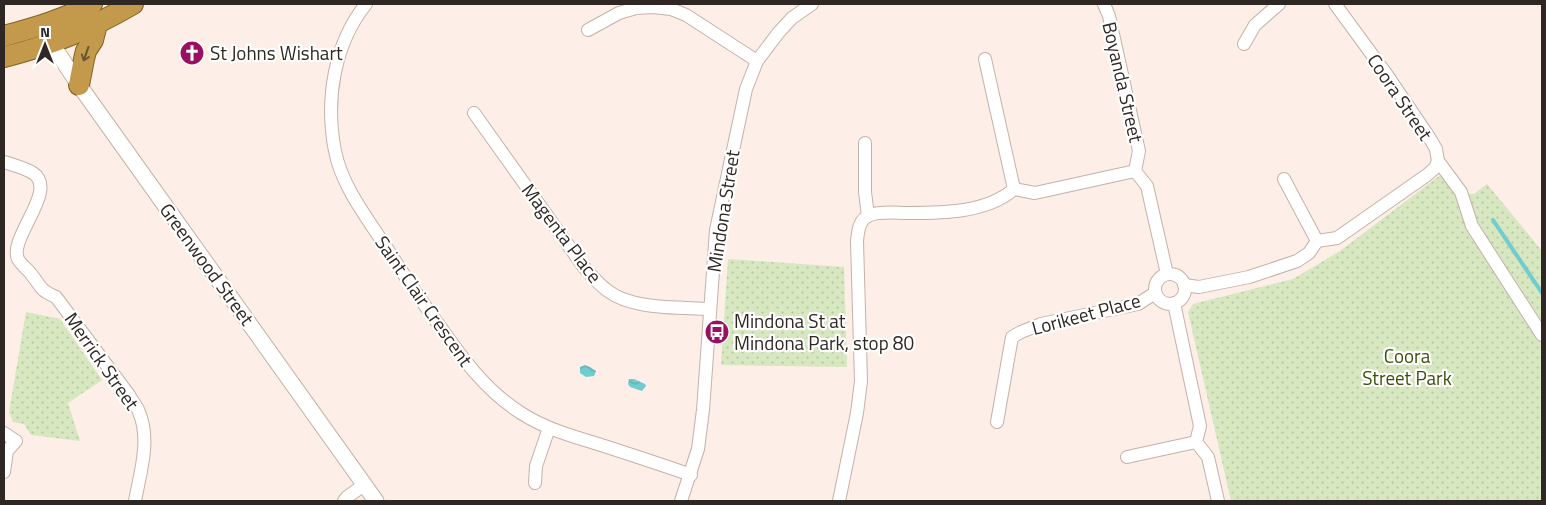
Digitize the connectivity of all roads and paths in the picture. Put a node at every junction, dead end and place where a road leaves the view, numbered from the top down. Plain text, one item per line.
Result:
1 (92, 4) edge
2 (133, 4) edge
3 (366, 4) edge
4 (812, 4) edge
5 (1104, 4) edge
6 (1280, 4) edge
7 (1334, 4) edge
8 (97, 24) junction
9 (40, 25) junction
10 (588, 30) dead end
11 (4, 36) edge
12 (51, 44) junction
13 (1244, 44) dead end
14 (4, 57) edge
15 (985, 59) dead end
16 (757, 62) junction
17 (79, 85) junction
18 (474, 113) dead end
19 (865, 143) dead end
20 (1438, 161) junction
21 (4, 162) edge
22 (1135, 171) junction
23 (1284, 179) dead end
24 (1014, 189) junction
25 (868, 216) junction
26 (1317, 241) junction
27 (1167, 274) junction
28 (1184, 285) junction
29 (1155, 293) junction
30 (1174, 303) junction
31 (710, 309) junction
32 (1542, 335) edge
33 (997, 422) dead end
34 (549, 428) junction
35 (4, 433) edge
36 (1196, 442) junction
37 (1127, 457) dead end
38 (4, 472) edge
39 (691, 475) junction
40 (535, 483) dead end
41 (364, 485) junction
42 (135, 501) edge
43 (344, 501) edge
44 (376, 501) edge
45 (681, 501) edge
46 (839, 501) edge
47 (1218, 501) edge

1 - 9 highway
2 - 8 highway
3 - 34 street, Saint Clair Crescent
4 - 16 street, Mindona Street
5 - 22 street, Boyanda Street
6 - 13 street
7 - 20 street, Coora Street
8 - 12 highway
8 -> 17 highway
9 - 11 highway
9 - 12 street, Greenwood Street
10 - 16 street
12 - 14 highway
12 - 17 street, Greenwood Street
15 - 24 street
16 - 31 street, Mindona Street
17 - 41 street, Greenwood Street
18 - 31 street, Magenta Place
19 - 25 street
20 - 26 street
20 - 32 street, Coora Street
21 - 42 street, Merrick Street
22 - 24 street
22 - 27 street, Boyanda Street
23 - 26 street
24 - 25 street
25 - 46 street
26 - 28 street
27 - 28 street
27 - 29 street
28 - 30 street
29 - 30 street
29 - 33 street, Lorikeet Place
30 - 36 street
31 - 39 street, Mindona Street
34 - 39 street, Saint Clair Crescent
34 - 40 street
35 - 38 street
36 - 37 street
36 - 47 street
39 - 45 street, Mindona Street
41 - 43 street
41 - 44 street, Greenwood Street

